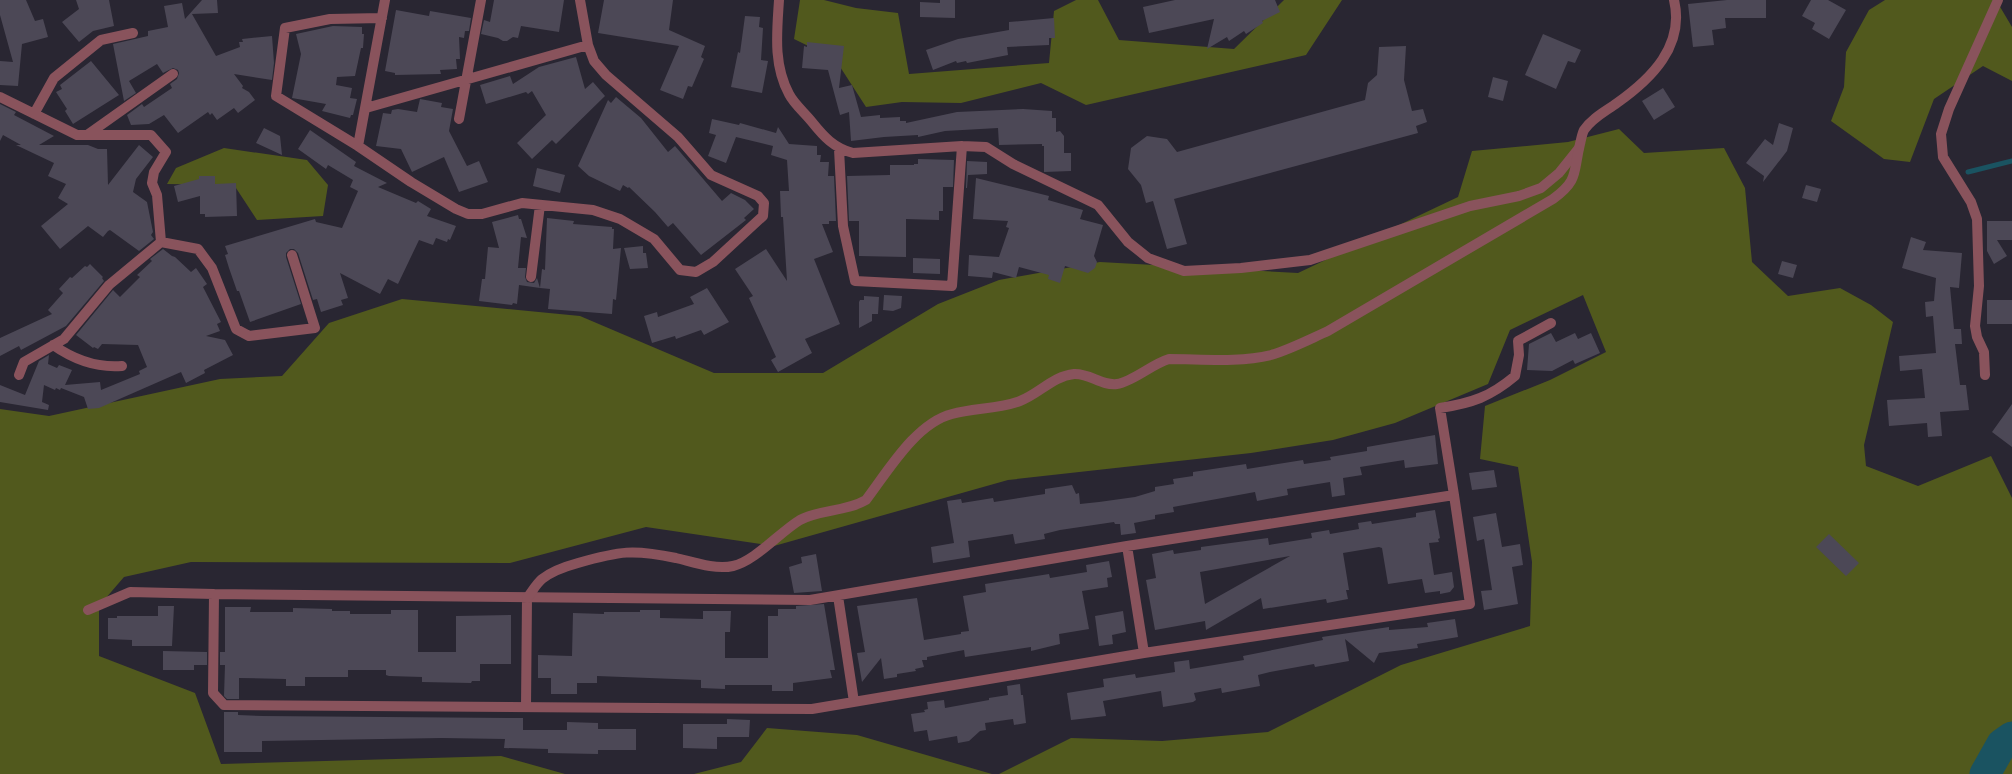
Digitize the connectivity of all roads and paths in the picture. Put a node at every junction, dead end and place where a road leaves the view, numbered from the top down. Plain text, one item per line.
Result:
1 (385, 0) edge
2 (480, 0) edge
3 (580, 0) edge
4 (779, 0) edge
5 (1674, 0) edge
6 (1998, 0) edge
7 (382, 18) junction
8 (133, 33) dead end
9 (588, 45) junction
10 (173, 74) dead end
11 (466, 80) junction
12 (0, 97) edge
13 (366, 108) junction
14 (34, 114) junction
15 (459, 119) dead end
16 (87, 135) junction
17 (358, 146) junction
18 (962, 146) junction
19 (1579, 148) junction
20 (839, 149) junction
21 (540, 205) junction
22 (161, 242) junction
23 (292, 255) dead end
24 (531, 277) dead end
25 (1551, 323) dead end
26 (53, 345) junction
27 (122, 366) dead end
28 (19, 375) dead end
29 (1985, 375) dead end
30 (1454, 495) junction
31 (1127, 546) junction
32 (214, 594) junction
33 (838, 596) junction
34 (527, 598) junction
35 (88, 610) dead end
36 (1144, 653) junction
37 (854, 702) junction
38 (526, 706) junction

1 - 7 street
2 - 11 street
3 - 9 street
4 - 20 street
5 - 19 street
6 - 29 street
7 - 13 street
7 - 17 street
8 - 14 street
9 - 11 street
9 - 21 street
10 - 16 street
11 - 13 street
11 - 15 street
12 - 14 street
13 - 17 street
14 - 16 street
16 - 22 street
17 - 21 street
18 - 19 street
18 - 20 street
18 - 20 street
19 - 34 street
21 - 24 street
22 - 23 street
22 - 26 street
25 - 30 street
26 - 27 street
26 - 28 street
30 - 31 street
30 - 36 street
31 - 33 street
31 - 36 street
32 - 34 street
32 - 35 street
32 - 38 street
33 - 34 street
33 - 37 street
34 - 38 street
36 - 37 street
37 - 38 street

